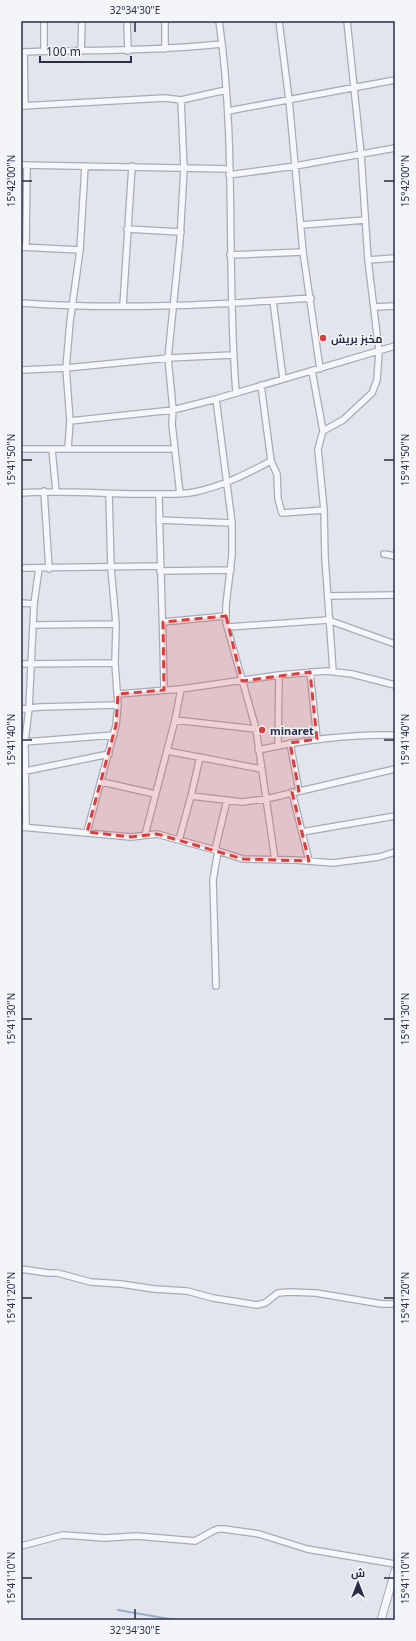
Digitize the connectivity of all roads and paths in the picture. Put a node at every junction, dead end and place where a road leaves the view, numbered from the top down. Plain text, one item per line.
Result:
1 (44, 21) edge
2 (82, 21) edge
3 (127, 21) edge
4 (165, 21) edge
5 (219, 21) edge
6 (279, 21) edge
7 (347, 21) edge
8 (222, 44) junction
9 (165, 49) junction
10 (44, 51) junction
11 (82, 51) junction
12 (128, 51) junction
13 (23, 52) edge
14 (395, 80) edge
15 (354, 89) junction
16 (226, 90) junction
17 (181, 100) junction
18 (289, 100) junction
19 (23, 106) edge
20 (228, 111) junction
21 (395, 148) edge
22 (361, 154) junction
23 (24, 165) edge
24 (85, 166) junction
25 (132, 166) junction
26 (295, 166) junction
27 (184, 169) junction
28 (229, 172) junction
29 (365, 220) junction
30 (301, 225) junction
31 (127, 229) junction
32 (181, 232) junction
33 (24, 247) edge
34 (80, 250) junction
35 (304, 252) junction
36 (230, 255) junction
37 (395, 258) edge
38 (368, 260) junction
39 (311, 298) junction
40 (273, 301) junction
41 (21, 303) edge
42 (232, 303) junction
43 (175, 305) junction
44 (123, 306) junction
45 (395, 306) edge
46 (72, 307) junction
47 (374, 307) junction
48 (395, 346) edge
49 (379, 351) junction
50 (233, 355) junction
51 (168, 358) junction
52 (66, 368) junction
53 (320, 369) junction
54 (21, 370) edge
55 (312, 371) junction
56 (282, 379) junction
57 (261, 385) junction
58 (236, 392) junction
59 (216, 399) junction
60 (173, 410) junction
61 (70, 421) junction
62 (323, 431) junction
63 (21, 449) edge
64 (52, 449) junction
65 (68, 449) junction
66 (175, 449) junction
67 (271, 461) junction
68 (227, 483) junction
69 (44, 491) junction
70 (56, 492) junction
71 (21, 493) edge
72 (109, 494) junction
73 (158, 494) junction
74 (180, 494) junction
75 (324, 510) junction
76 (159, 520) junction
77 (232, 523) junction
78 (384, 554) dead end
79 (395, 556) edge
80 (21, 568) edge
81 (39, 568) junction
82 (111, 568) junction
83 (160, 568) junction
84 (49, 569) junction
85 (231, 570) junction
86 (395, 595) edge
87 (328, 596) junction
88 (21, 603) edge
89 (34, 604) junction
90 (226, 616) junction
91 (328, 620) junction
92 (163, 622) junction
93 (116, 624) junction
94 (34, 625) junction
95 (228, 627) junction
96 (395, 644) edge
97 (21, 664) edge
98 (116, 664) junction
99 (31, 665) junction
100 (333, 671) junction
101 (310, 672) junction
102 (279, 675) junction
103 (242, 681) junction
104 (395, 685) edge
105 (180, 688) junction
106 (164, 690) junction
107 (118, 694) junction
108 (118, 705) junction
109 (21, 708) edge
110 (29, 708) junction
111 (175, 720) junction
112 (256, 729) junction
113 (395, 735) edge
114 (114, 736) junction
115 (317, 739) junction
116 (25, 742) junction
117 (290, 743) junction
118 (278, 746) junction
119 (258, 750) junction
120 (167, 751) junction
121 (109, 754) junction
122 (200, 757) junction
123 (261, 769) junction
124 (395, 769) edge
125 (23, 772) edge
126 (102, 782) junction
127 (299, 791) junction
128 (292, 792) junction
129 (155, 794) junction
130 (191, 796) junction
131 (266, 799) junction
132 (227, 800) junction
133 (395, 816) edge
134 (23, 827) edge
135 (87, 832) junction
136 (302, 832) junction
137 (145, 835) junction
138 (179, 840) junction
139 (216, 850) junction
140 (395, 852) edge
141 (275, 860) junction
142 (308, 861) junction
143 (216, 986) dead end
144 (21, 1269) edge
145 (395, 1304) edge
146 (21, 1546) edge
147 (395, 1564) edge
148 (395, 1571) edge
149 (381, 1620) edge

1 - 10 street
2 - 11 street
3 - 12 street
4 - 9 street
5 - 8 street
6 - 18 street
7 - 15 street
8 - 9 street
8 - 16 street
9 - 12 street
10 - 11 street
10 - 13 street
11 - 12 street
13 - 19 street
14 - 15 street
15 - 18 street
15 - 22 street
16 - 17 street
16 - 20 street
17 - 19 street
17 - 27 street
18 - 20 street
18 - 26 street
20 - 28 street
21 - 22 street
22 - 26 street
22 - 29 street
23 - 24 street
23 - 33 street
24 - 25 street
24 - 34 street
25 - 27 street
25 - 31 street
26 - 28 street
26 - 30 street
27 - 28 street
27 - 32 street
28 - 36 street
29 - 30 street
29 - 38 street
30 - 35 street
31 - 32 street
31 - 44 street
32 - 43 street
33 - 34 street
34 - 46 street
35 - 36 street
35 - 39 street
36 - 42 street
37 - 38 street
38 - 47 street
39 - 40 street
39 - 53 street
40 - 42 street
40 - 56 street
41 - 46 street
42 - 43 street
42 - 50 street
43 - 44 street
43 - 51 street
44 - 46 street
45 - 47 street
46 - 52 street
47 - 49 street
48 - 49 street
49 - 53 street
49 - 62 street
50 - 51 street
50 - 58 street
51 - 52 street
51 - 60 street
52 - 54 street
52 - 61 street
53 - 55 street
55 - 56 street
55 - 62 street
56 - 57 street
57 - 58 street
57 - 67 street
58 - 59 street
59 - 60 street
59 - 68 street
60 - 61 street
60 - 66 street
61 - 65 street
62 - 75 street
63 - 64 street
64 - 65 street
64 - 70 street
65 - 66 street
66 - 74 street
67 - 68 street
67 - 75 street
68 - 74 street
68 - 77 street
69 - 70 street
69 - 71 street
69 - 84 street
70 - 72 street
72 - 73 street
72 - 82 street
73 - 74 street
73 - 76 street
75 - 87 street
76 - 77 street
76 - 83 street
77 - 85 street
78 - 79 street
80 - 81 street
81 - 84 street
81 - 89 street
82 - 83 street
82 - 84 street
82 - 93 street
83 - 85 street
83 - 92 street
85 - 90 street
86 - 87 street
87 - 91 street
88 - 89 street
89 - 94 street
90 - 92 street
90 - 95 street
91 - 95 street
91 - 96 street
91 - 100 street
92 - 106 street
93 - 94 street
93 - 98 street
94 - 99 street
95 - 103 street
97 - 99 street
98 - 99 street
98 - 107 street
99 - 110 street
100 - 101 street
100 - 104 street
101 - 102 street
101 - 115 street
102 - 103 street
102 - 118 street
103 - 105 street
103 - 112 street
105 - 106 street
105 - 111 street
106 - 107 street
107 - 108 street
108 - 110 street
108 - 114 street
109 - 110 street
110 - 116 street
111 - 112 street
111 - 120 street
112 - 119 street
113 - 115 street
114 - 116 street
114 - 121 street
115 - 117 street
116 - 125 street
117 - 118 street
117 - 127 street
118 - 119 street
119 - 123 street
120 - 122 street
120 - 129 street
121 - 125 street
121 - 126 street
122 - 123 street
122 - 130 street
123 - 131 street
124 - 127 street
125 - 134 street
126 - 129 street
126 - 135 street
127 - 128 street
128 - 131 street
128 - 136 street
129 - 137 street
130 - 132 street
130 - 138 street
131 - 132 street
131 - 141 street
132 - 139 street
133 - 136 street
134 - 135 street
135 - 137 street
136 - 142 street
137 - 138 street
138 - 139 street
139 - 141 street
139 - 143 street
140 - 142 street
141 - 142 street
144 - 145 street
146 - 147 street
148 - 149 street

